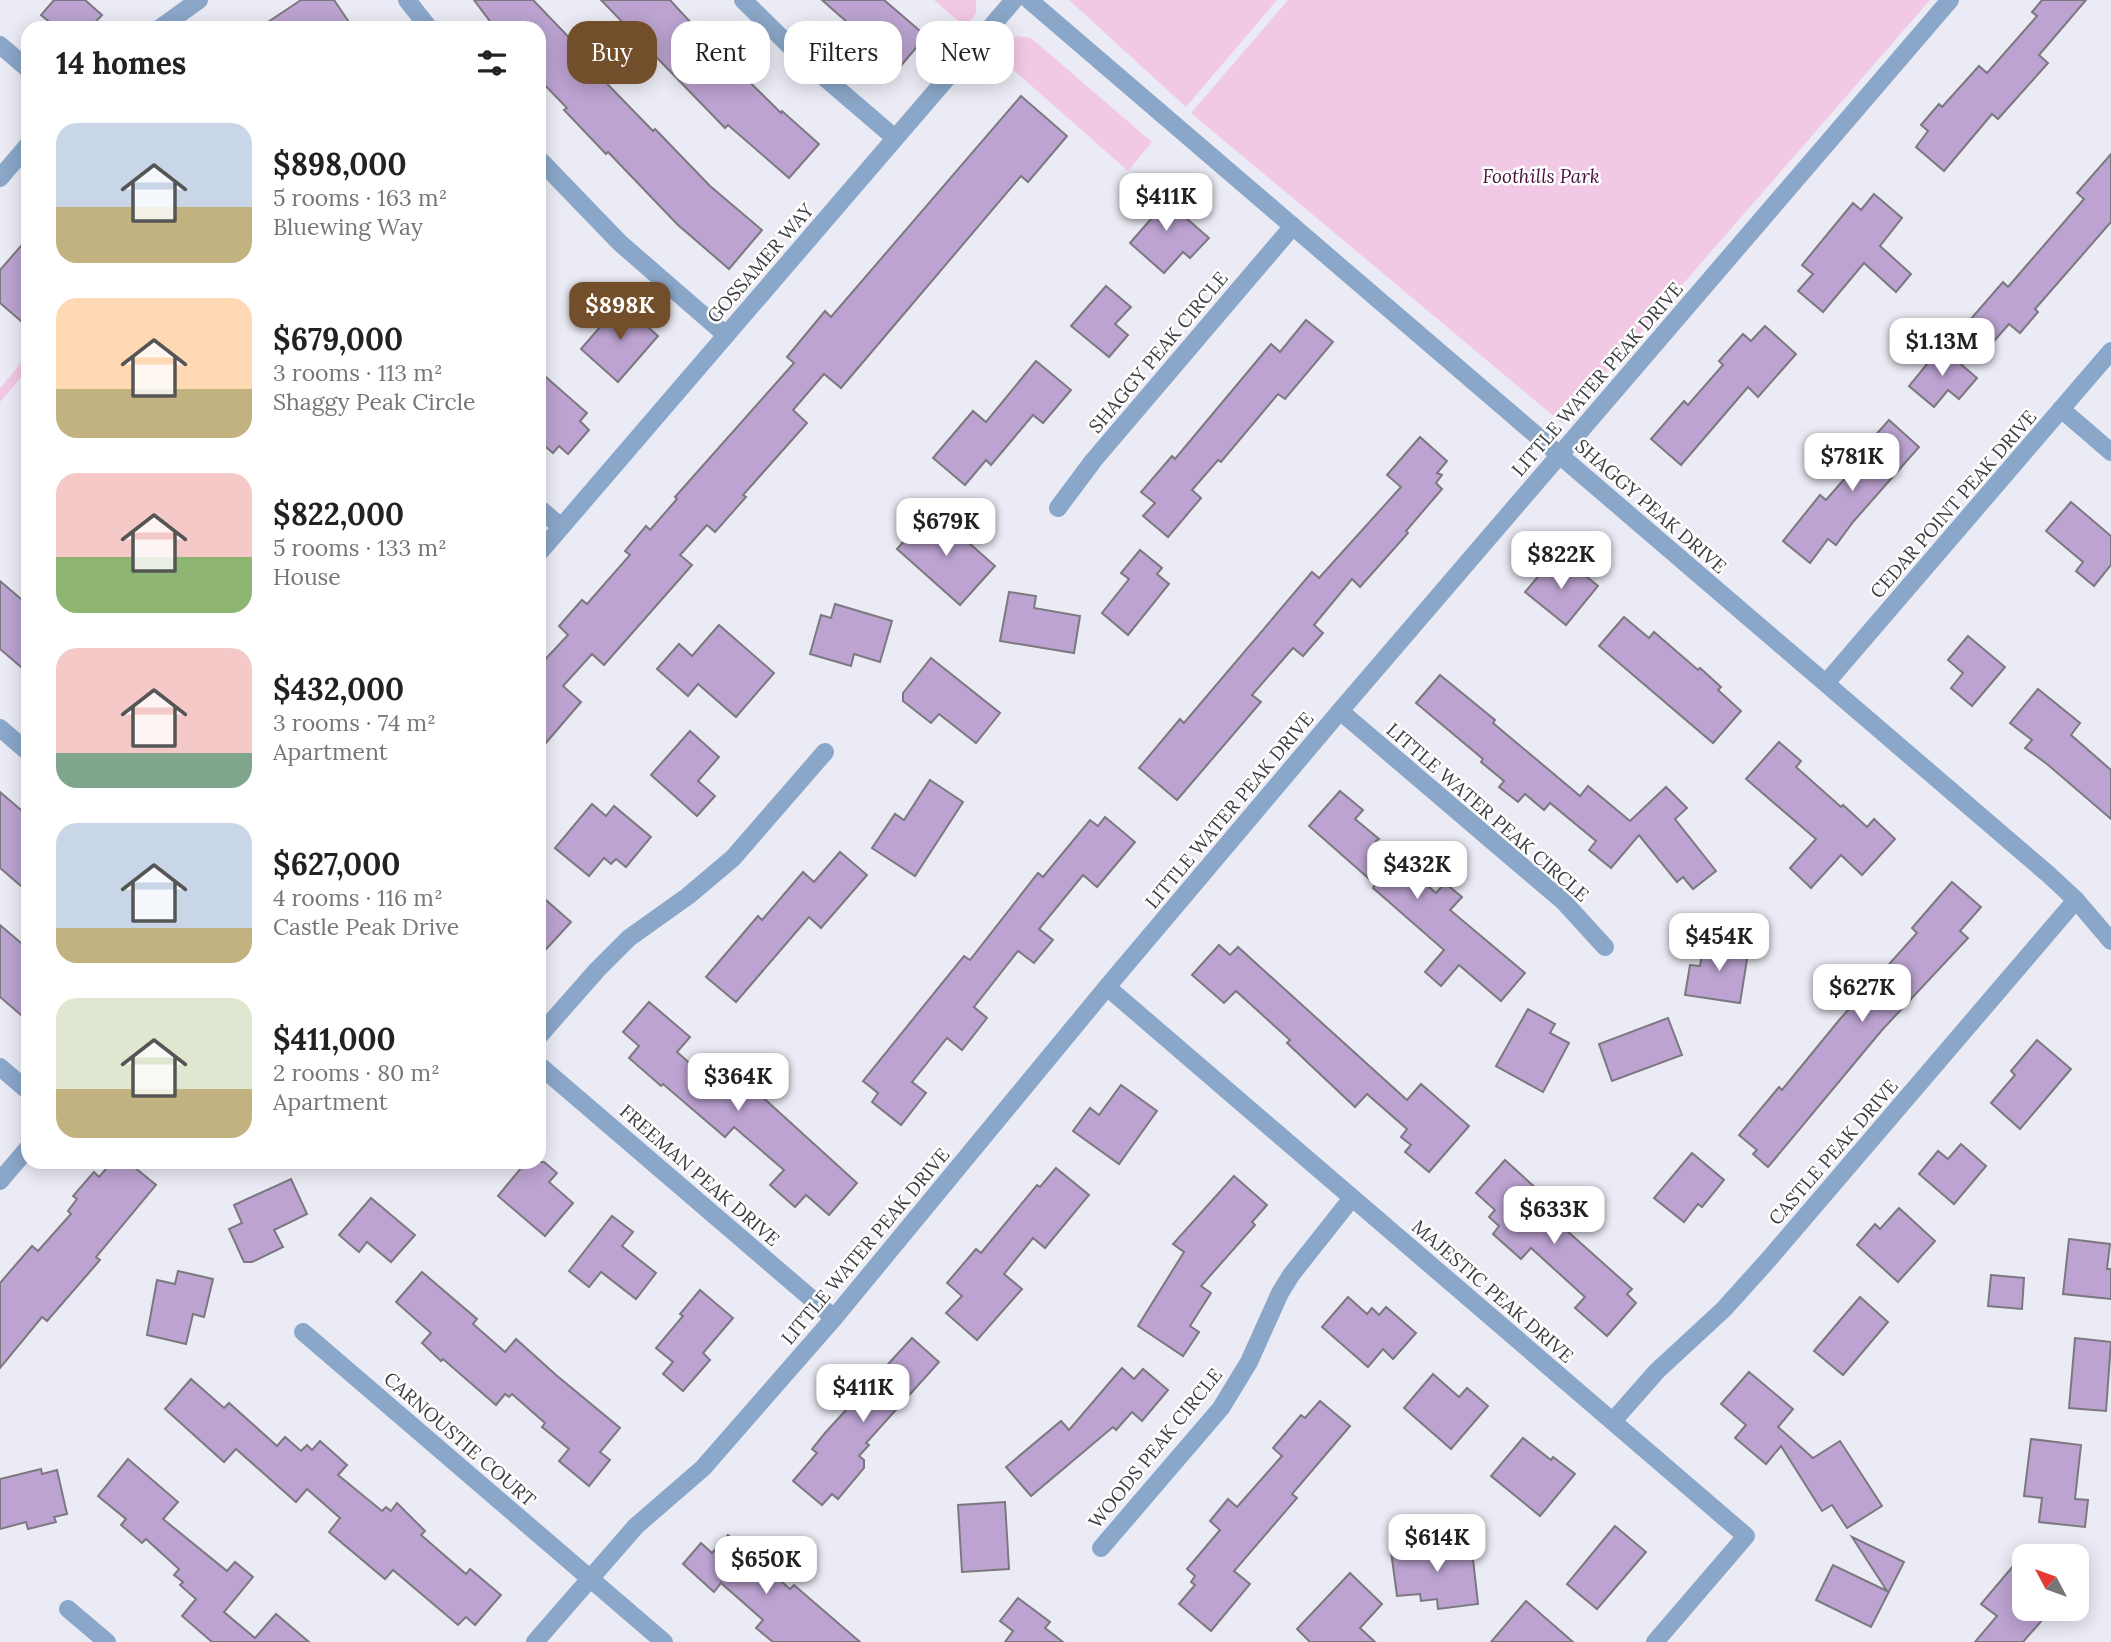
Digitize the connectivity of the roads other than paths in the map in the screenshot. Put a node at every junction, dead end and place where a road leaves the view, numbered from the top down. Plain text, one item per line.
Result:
1 (199, 0) edge
2 (407, 0) edge
3 (743, 0) edge
4 (1014, 0) edge
5 (1029, 0) edge
6 (1950, 0) edge
7 (170, 21) edge
8 (424, 21) edge
9 (0, 45) edge
10 (21, 63) edge
11 (895, 138) junction
12 (21, 153) edge
13 (546, 166) edge
14 (0, 178) edge
15 (1293, 226) junction
16 (726, 335) junction
17 (2111, 351) edge
18 (2061, 409) junction
19 (2111, 452) edge
20 (1560, 455) junction
21 (1058, 509) dead end
22 (546, 514) edge
23 (561, 527) junction
24 (546, 545) edge
25 (1826, 683) junction
26 (1340, 711) junction
27 (0, 728) edge
28 (21, 746) edge
29 (825, 752) dead end
30 (2076, 900) junction
31 (2111, 941) edge
32 (1605, 947) dead end
33 (1107, 987) junction
34 (546, 1028) edge
35 (0, 1067) edge
36 (546, 1071) edge
37 (21, 1085) edge
38 (21, 1156) edge
39 (0, 1181) edge
40 (1352, 1198) junction
41 (834, 1318) junction
42 (303, 1332) dead end
43 (1613, 1422) junction
44 (1101, 1548) dead end
45 (590, 1579) junction
46 (68, 1609) dead end
47 (107, 1642) edge
48 (535, 1642) edge
49 (664, 1642) edge
50 (1655, 1642) edge

1 - 7 street
2 - 8 street
3 - 11 street
4 - 11 street, GOSSAMER WAY
5 - 15 street, SHAGGY PEAK DRIVE
6 - 20 street, LITTLE WATER PEAK DRIVE
9 - 10 street
11 - 16 street, GOSSAMER WAY
12 - 14 street
13 - 16 street
15 - 20 street, SHAGGY PEAK DRIVE
15 - 21 street, SHAGGY PEAK CIRCLE
16 - 23 street, GOSSAMER WAY
17 - 18 street, CEDAR POINT PEAK DRIVE
18 - 19 street
18 - 25 street, CEDAR POINT PEAK DRIVE
20 - 25 street, SHAGGY PEAK DRIVE
20 - 26 street, LITTLE WATER PEAK DRIVE
22 - 23 street
23 - 24 street, GOSSAMER WAY
25 - 30 street, SHAGGY PEAK DRIVE
26 - 32 street, LITTLE WATER PEAK CIRCLE
26 - 33 street, LITTLE WATER PEAK DRIVE
27 - 28 street
29 - 34 street
30 - 31 street, SHAGGY PEAK DRIVE
30 - 43 street, CASTLE PEAK DRIVE
33 - 40 street, MAJESTIC PEAK DRIVE
33 - 41 street, LITTLE WATER PEAK DRIVE
35 - 37 street
36 - 41 street, FREEMAN PEAK DRIVE
38 - 39 street
40 - 43 street, MAJESTIC PEAK DRIVE
40 - 44 street, WOODS PEAK CIRCLE
41 - 45 street, LITTLE WATER PEAK DRIVE
42 - 45 street, CARNOUSTIE COURT
43 - 50 street, MAJESTIC PEAK DRIVE
45 - 48 street, LITTLE WATER PEAK DRIVE
45 - 49 street, CARNOUSTIE COURT
46 - 47 street

